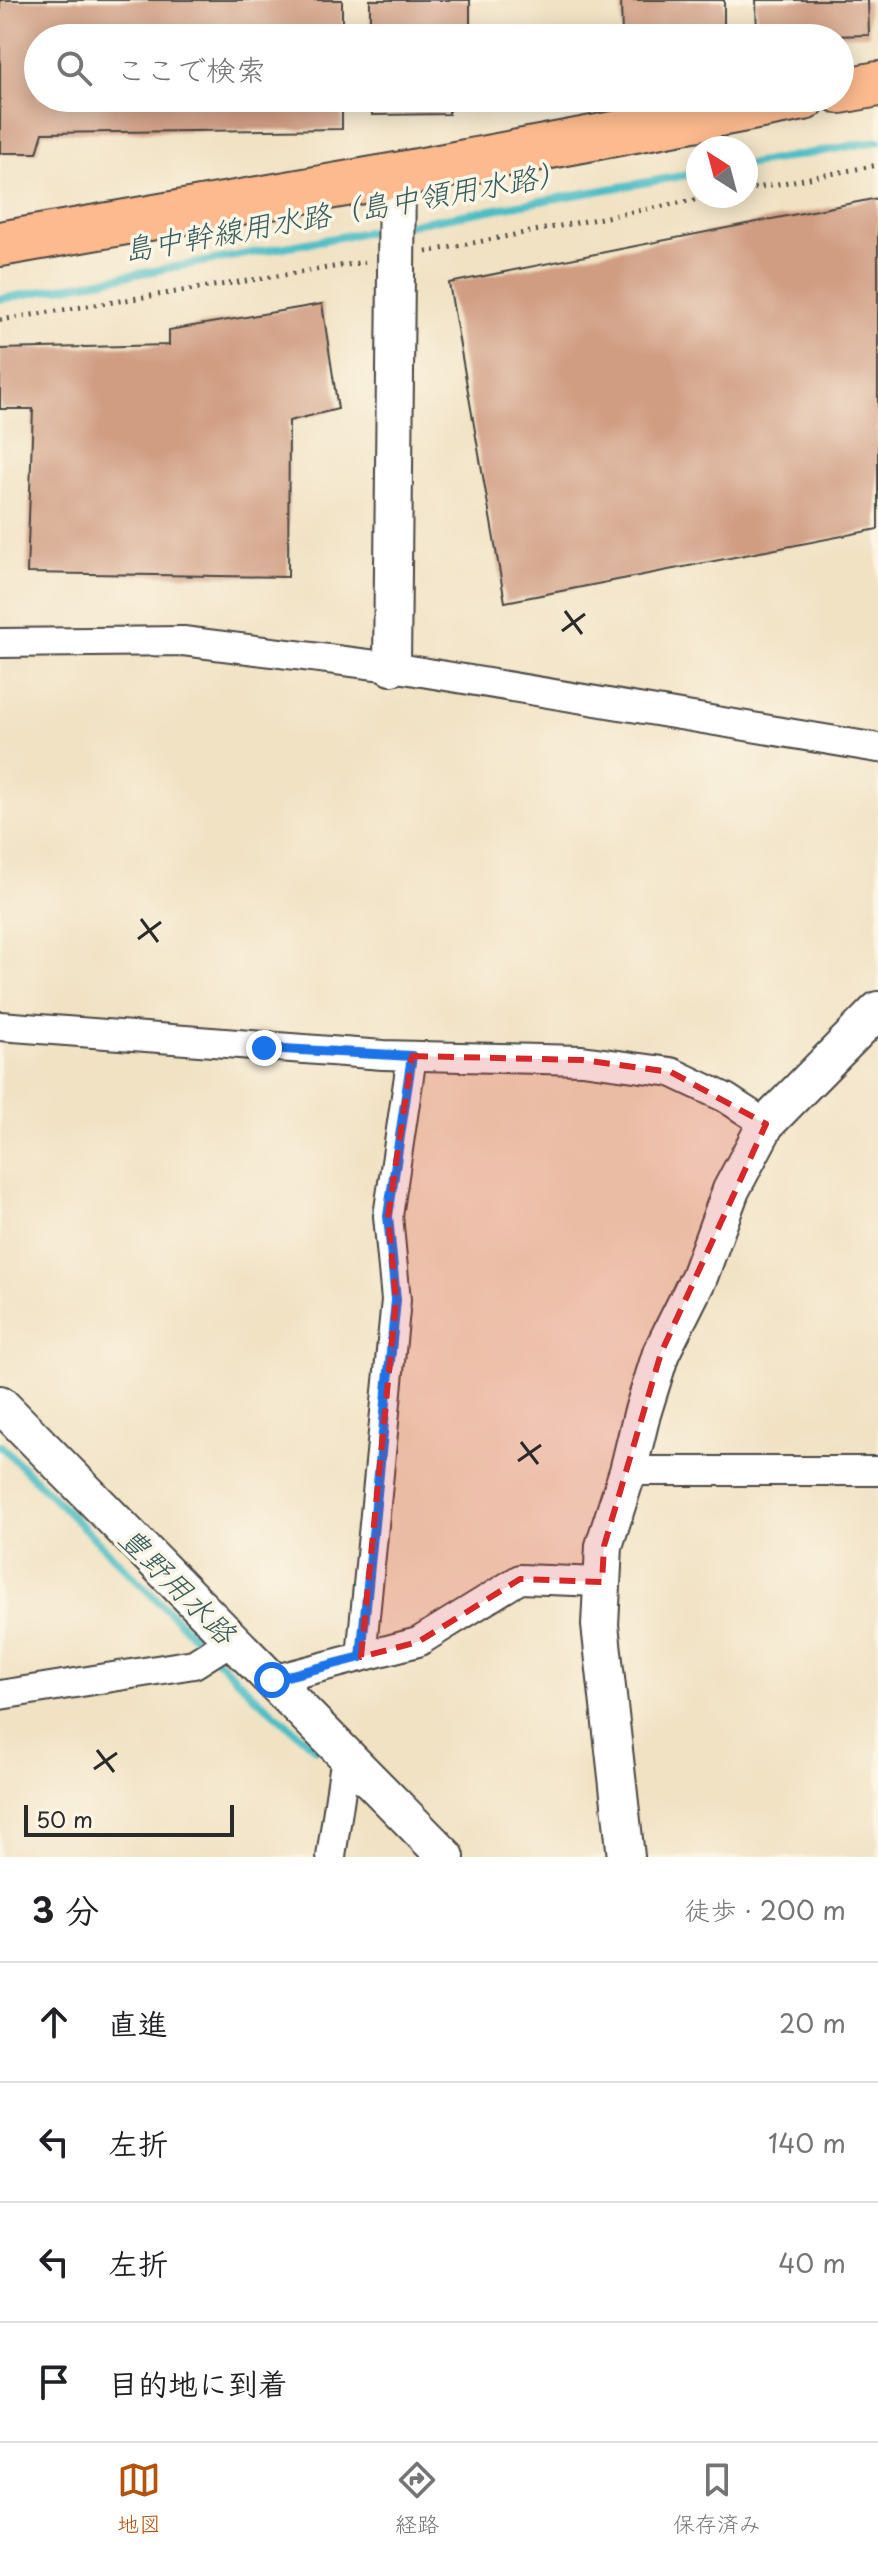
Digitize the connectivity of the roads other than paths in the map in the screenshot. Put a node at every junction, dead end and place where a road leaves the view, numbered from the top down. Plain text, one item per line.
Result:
1 (878, 84) edge
2 (854, 88) edge
3 (730, 112) edge
4 (397, 175) junction
5 (0, 244) edge
6 (0, 643) edge
7 (392, 667) junction
8 (878, 748) edge
9 (878, 1010) edge
10 (0, 1026) edge
11 (412, 1056) junction
12 (766, 1124) junction
13 (0, 1404) edge
14 (628, 1471) junction
15 (878, 1471) edge
16 (602, 1582) junction
17 (229, 1641) junction
18 (361, 1657) junction
19 (272, 1680) junction
20 (0, 1695) edge
21 (346, 1756) junction
22 (331, 1857) edge
23 (446, 1857) edge
24 (626, 1857) edge

1 - 2 main road
3 - 4 main road
4 - 5 main road
4 - 7 street
6 - 7 street
7 - 8 street
9 - 12 street
10 - 11 street
11 - 12 street
11 - 18 street
12 - 14 street
13 - 17 street
14 - 15 street
14 - 16 street
16 - 18 street
16 - 24 street
17 - 19 street
17 - 20 street
18 - 19 street
19 - 21 street
21 - 22 street
21 - 23 street

